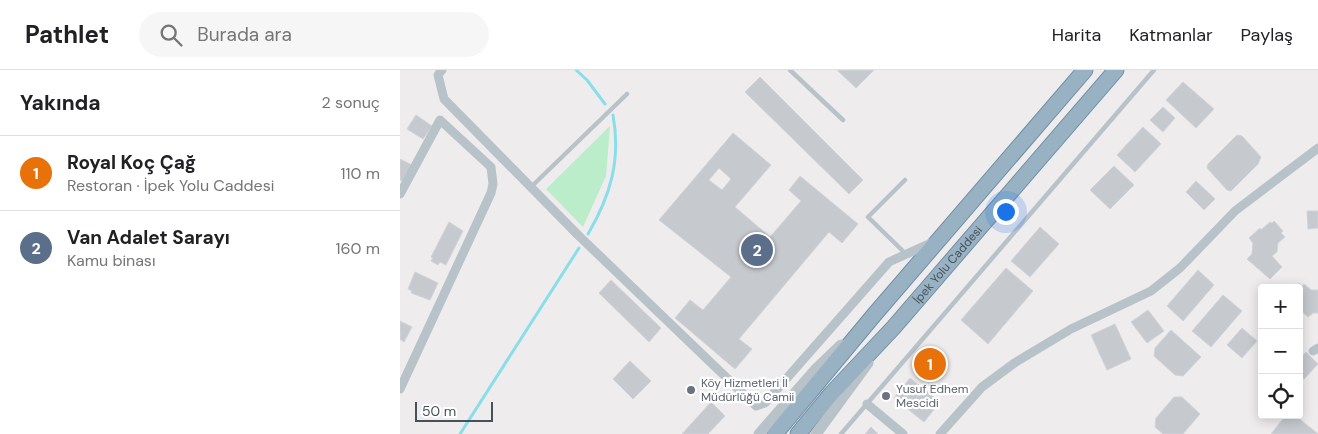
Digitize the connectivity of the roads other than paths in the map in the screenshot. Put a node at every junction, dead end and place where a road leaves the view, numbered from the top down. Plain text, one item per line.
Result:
1 (442, 70) edge
2 (790, 70) edge
3 (1085, 70) edge
4 (1116, 70) edge
5 (1154, 70) edge
6 (627, 94) dead end
7 (843, 120) dead end
8 (1318, 148) edge
9 (906, 180) dead end
10 (531, 187) junction
11 (400, 194) edge
12 (938, 239) junction
13 (906, 254) junction
14 (874, 315) junction
15 (894, 327) junction
16 (400, 389) edge
17 (867, 404) junction
18 (759, 434) edge
19 (775, 434) edge
20 (798, 434) edge
21 (816, 434) edge
22 (841, 434) edge
23 (903, 434) edge
24 (940, 434) edge

1 - 10 street
2 - 7 lane
3 - 12 highway, İpek Yolu Caddesi
4 - 15 highway, İpek Yolu Caddesi
5 - 17 lane
6 - 10 lane
8 - 24 street
9 - 13 lane
10 - 13 street
11 - 16 street
12 - 13 street
12 - 14 highway, İpek Yolu Caddesi
14 - 18 street
14 - 19 highway, İpek Yolu Caddesi
15 - 20 highway, İpek Yolu Caddesi
15 - 21 street
17 - 22 lane
17 - 23 street

